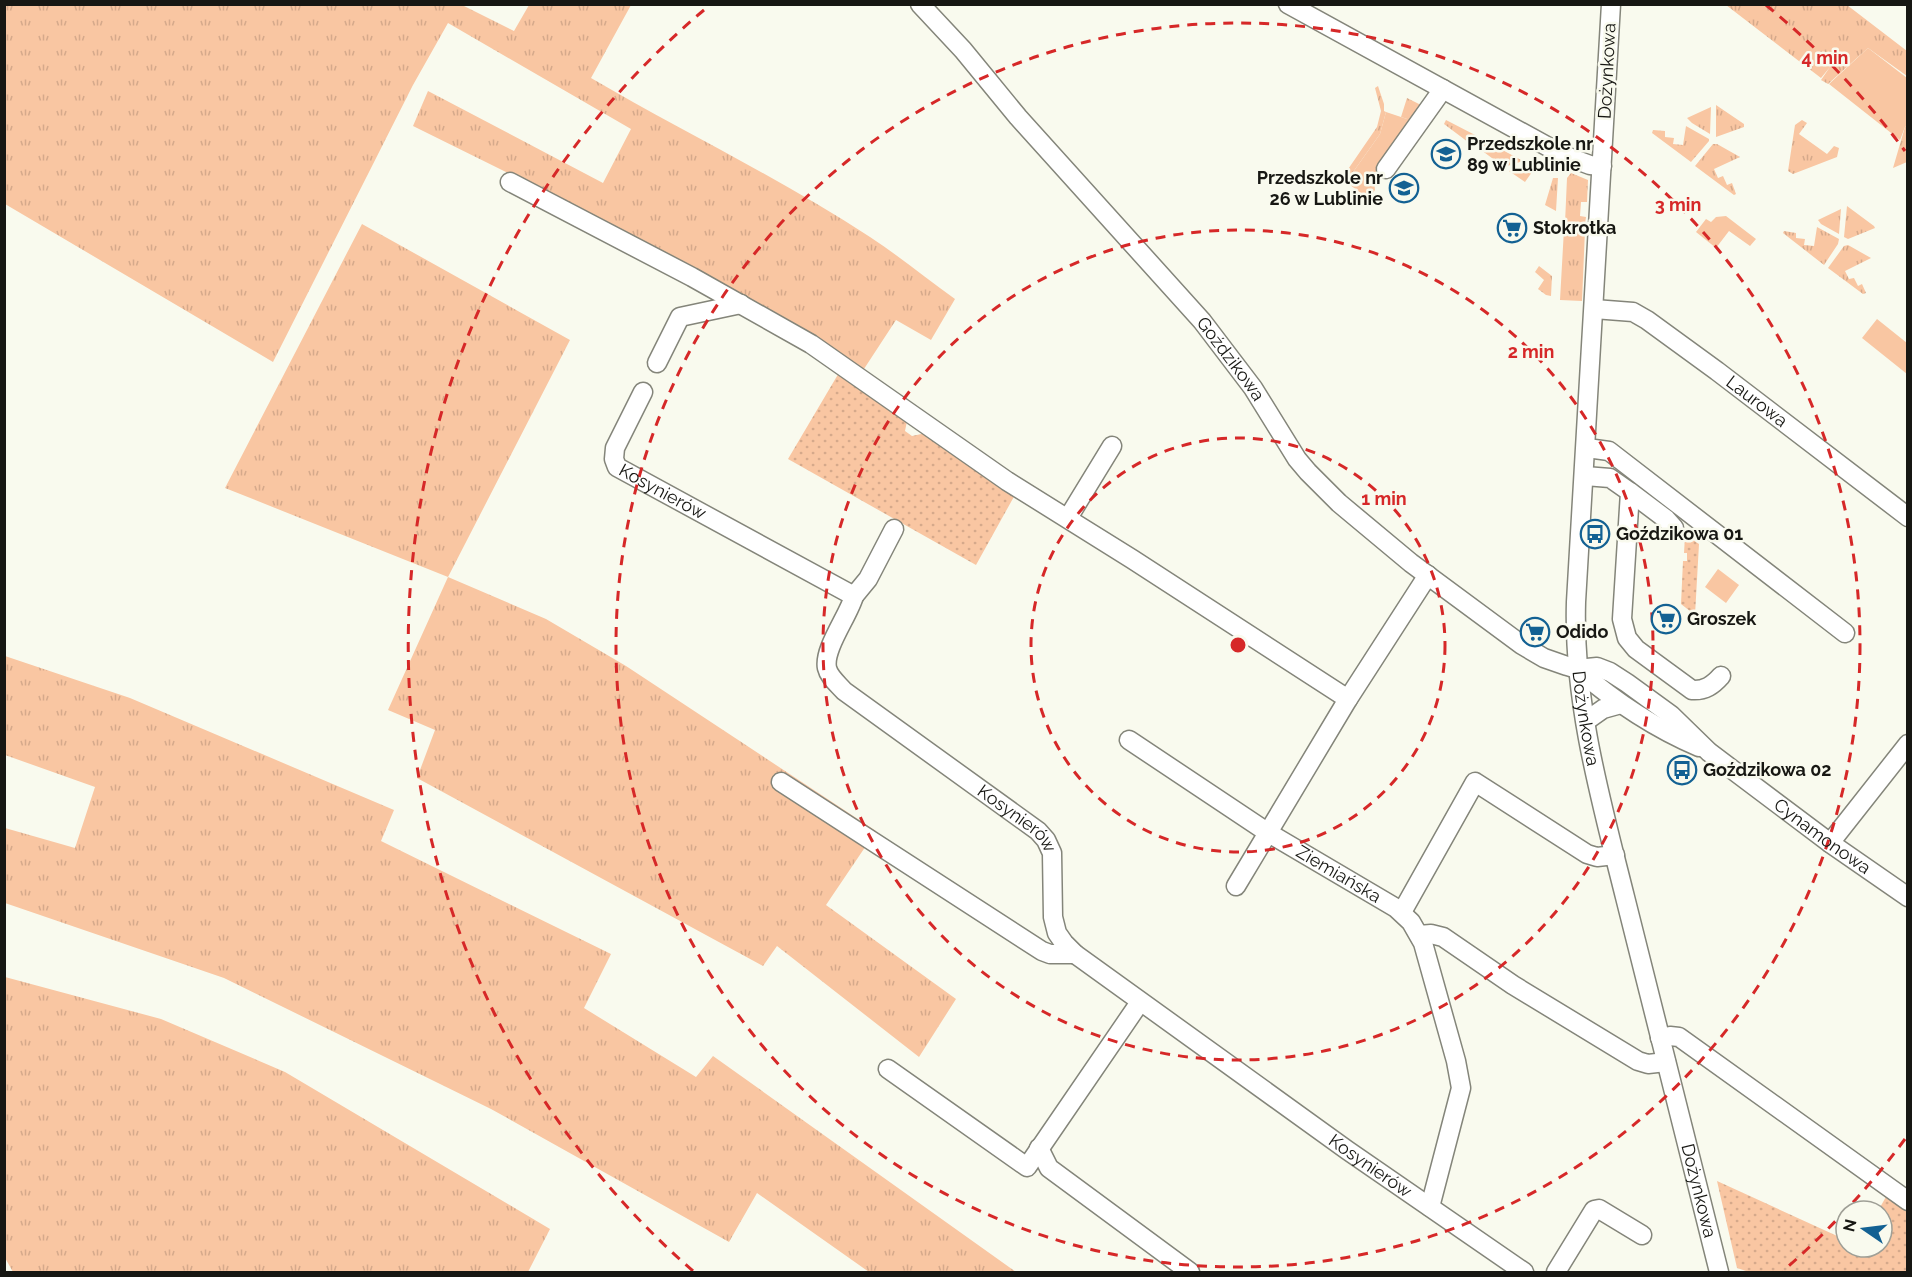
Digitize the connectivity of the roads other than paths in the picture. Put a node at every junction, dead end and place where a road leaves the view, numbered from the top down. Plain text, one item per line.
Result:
1 (920, 4) edge
2 (1288, 4) edge
3 (1611, 4) edge
4 (1443, 88) junction
5 (1602, 166) junction
6 (1386, 169) dead end
7 (510, 182) dead end
8 (741, 304) junction
9 (1594, 309) junction
10 (657, 363) dead end
11 (643, 392) dead end
12 (1112, 446) dead end
13 (1587, 448) junction
14 (1585, 476) junction
15 (1630, 492) junction
16 (1068, 518) junction
17 (1908, 518) edge
18 (1674, 528) dead end
19 (894, 529) dead end
20 (1428, 575) junction
21 (854, 596) junction
22 (1845, 633) dead end
23 (1578, 669) junction
24 (1721, 676) dead end
25 (1348, 699) junction
26 (1621, 704) junction
27 (1586, 721) junction
28 (1129, 740) dead end
29 (1908, 744) edge
30 (1709, 752) junction
31 (781, 782) dead end
32 (1267, 832) junction
33 (1830, 843) junction
34 (1615, 855) junction
35 (1236, 886) dead end
36 (1908, 897) edge
37 (1402, 912) junction
38 (1419, 935) junction
39 (1076, 954) junction
40 (1140, 1002) junction
41 (1660, 1038) junction
42 (1666, 1062) junction
43 (888, 1069) dead end
44 (1039, 1148) junction
45 (1908, 1201) edge
46 (1430, 1208) junction
47 (1642, 1235) dead end
48 (1190, 1272) edge
49 (1524, 1272) edge
50 (1556, 1272) edge
51 (1719, 1272) edge

1 - 20 street, Goździkowa
2 - 4 street
3 - 5 street, Dożynkowa
4 - 5 street
4 - 6 street
5 - 9 street, Dożynkowa
7 - 8 street
8 - 10 street
8 - 16 street
9 - 13 street, Dożynkowa
9 - 17 street, Laurowa
11 - 21 street, Kosynierów
12 - 16 street
13 - 14 street, Dożynkowa
13 - 22 street
14 - 15 street
14 - 23 street, Dożynkowa
15 - 18 street
15 - 24 street
16 - 25 street
19 - 21 street
20 - 23 street, Goździkowa
20 - 25 street
21 - 39 street, Kosynierów
23 - 26 street, Cynamonowa
23 - 27 street, Dożynkowa
23 - 30 street, Cynamonowa
25 - 32 street
26 - 27 street
26 - 30 street, Cynamonowa
27 - 34 street, Dożynkowa
28 - 32 street, Ziemiańska
29 - 33 street
30 - 33 street, Cynamonowa
31 - 39 street
32 - 35 street
32 - 37 street, Ziemiańska
33 - 36 street, Cynamonowa
34 - 37 street
34 - 41 street, Dożynkowa
37 - 38 street, Ziemiańska
38 - 42 street
38 - 46 street, Ziemiańska
39 - 40 street, Kosynierów
40 - 44 street
40 - 46 street, Kosynierów
41 - 42 street, Dożynkowa
41 - 45 street
42 - 51 street, Dożynkowa
43 - 44 street
44 - 48 street
46 - 49 street, Kosynierów
47 - 50 street

